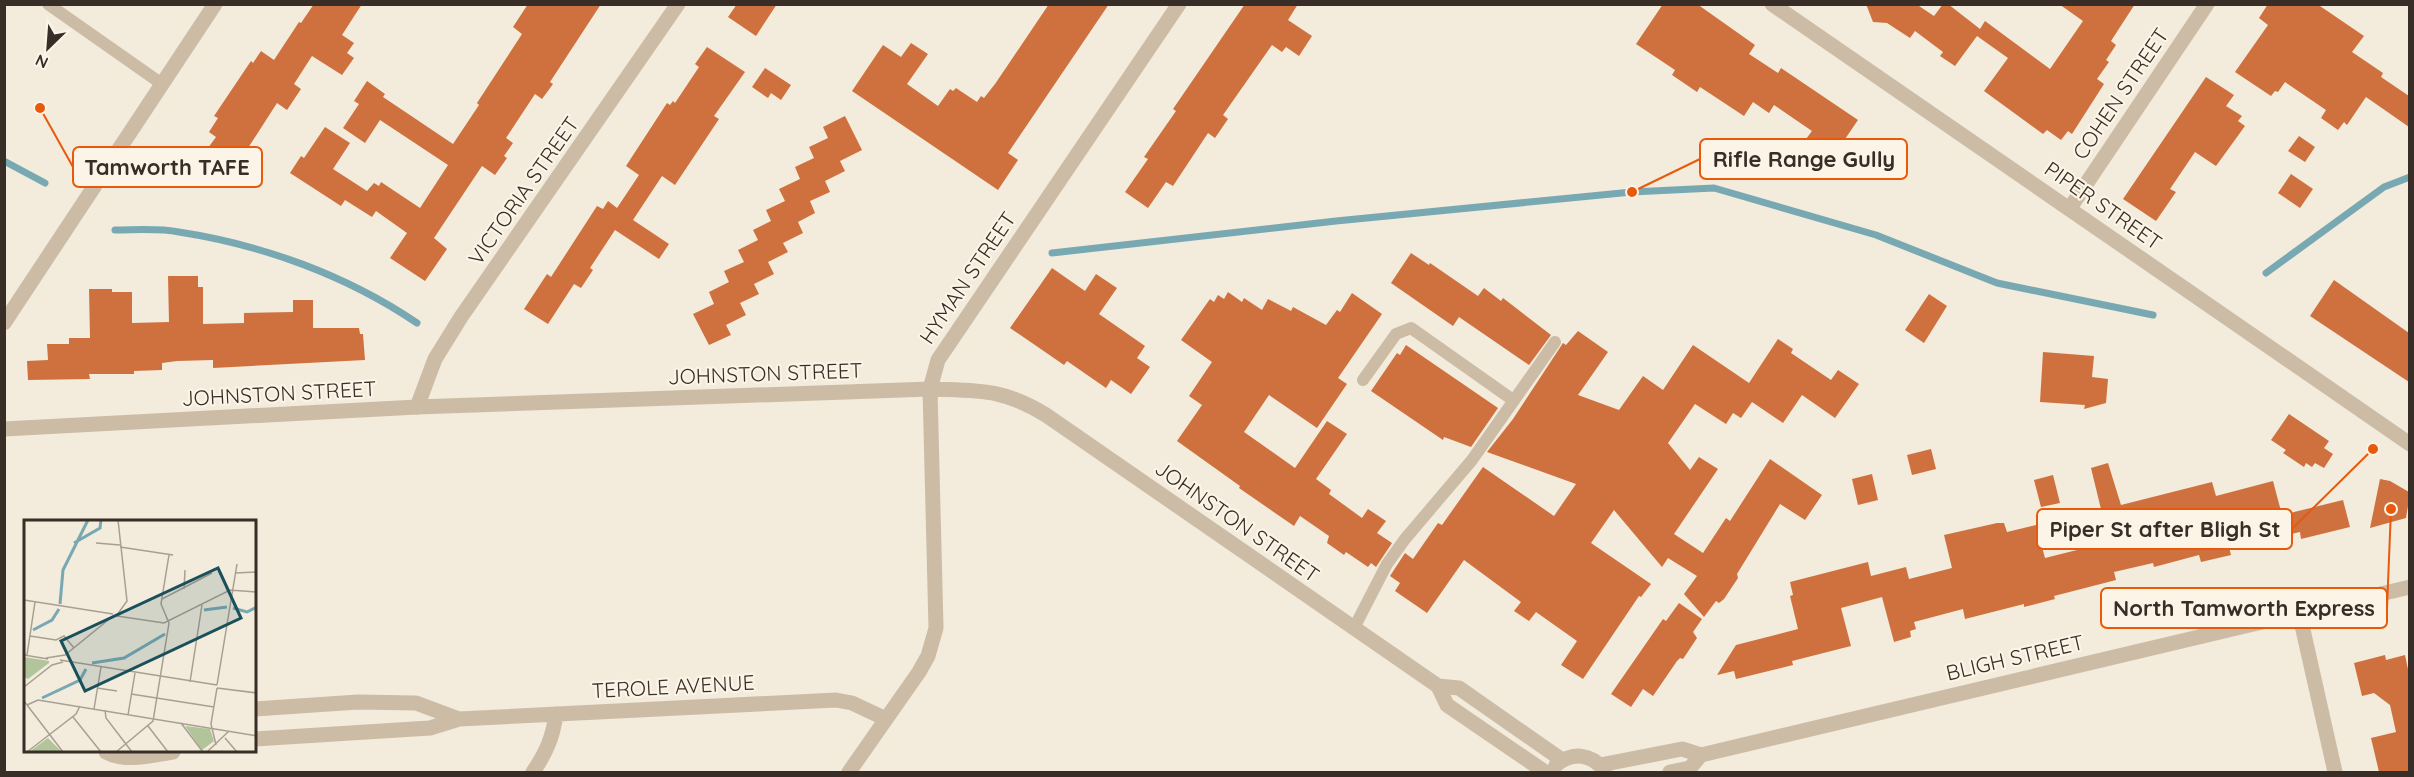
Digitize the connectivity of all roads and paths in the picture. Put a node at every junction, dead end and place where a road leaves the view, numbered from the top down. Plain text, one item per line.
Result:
1 (48, 4) edge
2 (215, 4) edge
3 (678, 4) edge
4 (1179, 4) edge
5 (1772, 4) edge
6 (2207, 4) edge
7 (162, 84) junction
8 (2070, 208) junction
9 (4, 322) edge
10 (1556, 342) dead end
11 (1363, 380) dead end
12 (930, 389) junction
13 (1514, 400) junction
14 (417, 407) junction
15 (4, 429) edge
16 (2409, 444) edge
17 (2409, 587) edge
18 (2300, 612) junction
19 (1354, 628) junction
20 (1438, 686) junction
21 (256, 709) edge
22 (556, 714) junction
23 (459, 719) junction
24 (886, 719) junction
25 (256, 739) edge
26 (108, 753) edge
27 (164, 753) edge
28 (1701, 755) junction
29 (1562, 760) junction
30 (1602, 769) edge
31 (533, 772) edge
32 (849, 772) edge
33 (1545, 772) edge
34 (1551, 772) edge
35 (1670, 772) edge
36 (2335, 772) edge

1 - 7 lane
2 - 7 street
3 - 14 street, VICTORIA STREET
4 - 12 street, HYMAN STREET
5 - 8 street, PIPER STREET
6 - 8 street, COHEN STREET
7 - 9 street
8 - 16 street, PIPER STREET
10 - 13 lane
11 - 13 lane
12 - 14 street, JOHNSTON STREET
12 - 19 street, JOHNSTON STREET
12 - 24 street, HYMAN STREET
13 - 19 lane
14 - 15 street, JOHNSTON STREET
17 - 18 street, BLIGH STREET
18 - 28 street, BLIGH STREET
18 - 36 street
19 - 20 street, JOHNSTON STREET
20 - 29 street, JOHNSTON STREET
20 - 33 street, JOHNSTON STREET
21 - 23 street, TEROLE AVENUE
22 - 23 street, TEROLE AVENUE
22 - 24 street, TEROLE AVENUE
22 - 31 street
23 - 25 street, TEROLE AVENUE
24 - 32 street, HYMAN STREET
26 - 27 street
28 - 30 street, BLIGH STREET
28 - 35 street, BLIGH STREET
29 - 30 street
29 - 34 street

